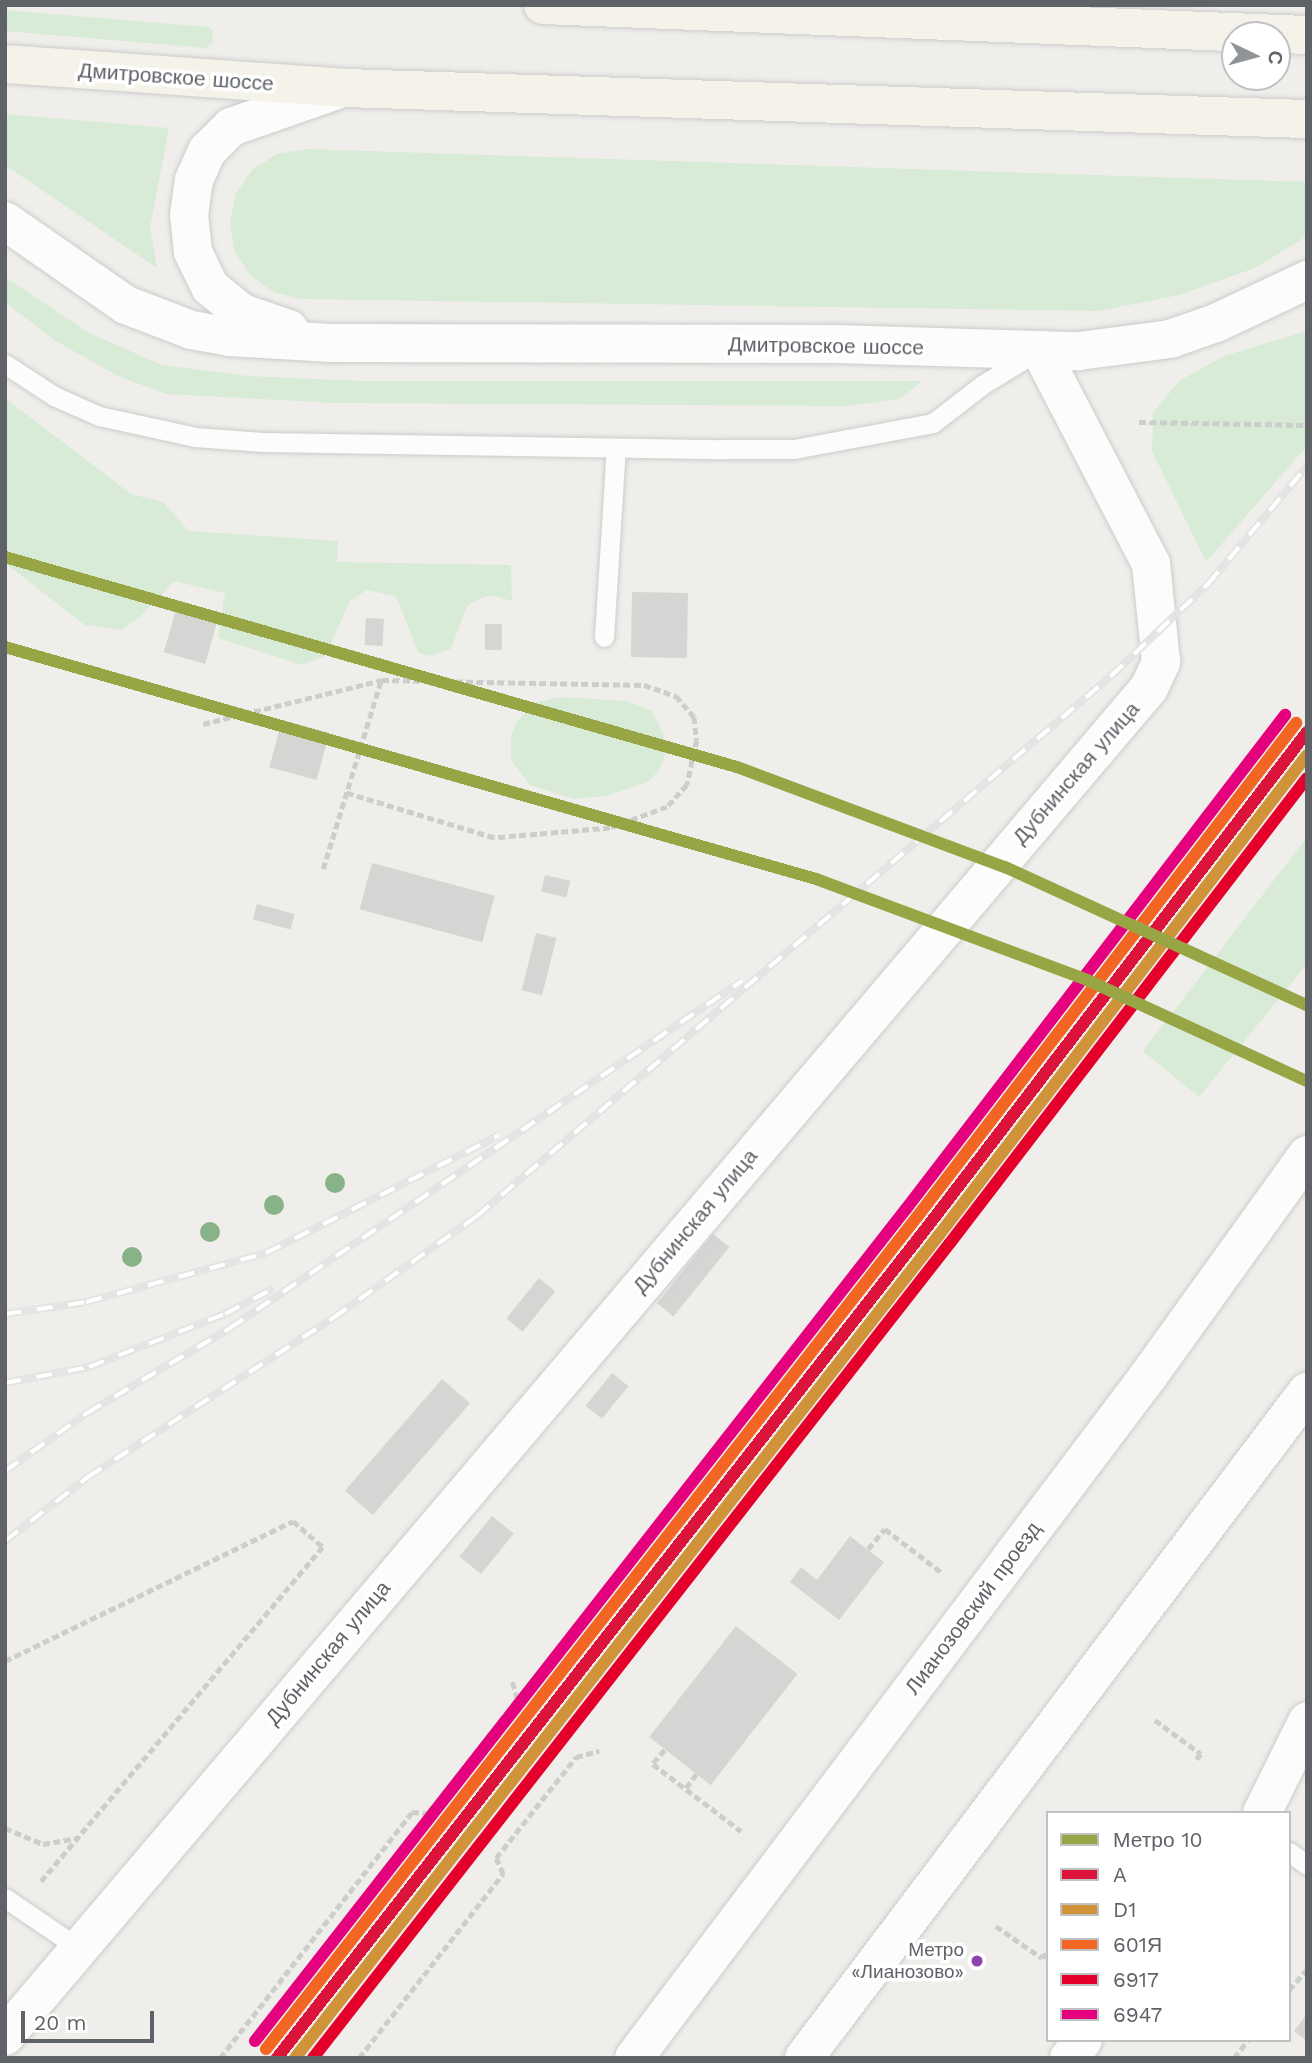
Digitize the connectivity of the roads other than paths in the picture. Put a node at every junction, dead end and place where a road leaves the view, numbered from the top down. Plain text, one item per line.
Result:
1 (543, 5) edge
2 (1307, 35) edge
3 (5, 64) edge
4 (346, 88) junction
5 (1296, 119) edge
6 (5, 221) edge
7 (1307, 280) edge
8 (331, 343) junction
9 (1040, 350) junction
10 (5, 364) edge
11 (616, 448) junction
12 (604, 637) dead end
13 (1307, 1155) edge
14 (1307, 1392) edge
15 (1307, 1722) edge
16 (1263, 1811) edge
17 (1291, 1853) edge
18 (1307, 1865) edge
19 (12, 1903) edge
20 (77, 1947) junction
21 (5, 2036) edge
22 (1081, 2042) edge
23 (634, 2058) edge
24 (804, 2058) edge
25 (1069, 2058) edge

1 - 2 main road
3 - 4 main road, Дмитровское шоссе
4 - 5 main road, Дмитровское шоссе
4 - 8 street, Дмитровское шоссе
6 - 8 street, Дмитровское шоссе
7 - 9 street, Дмитровское шоссе
8 - 9 street, Дмитровское шоссе
9 - 11 lane
9 - 20 street, Дубнинская улица
10 - 11 lane
11 - 12 lane
13 - 23 street, Лианозовский проезд
14 - 24 street
15 - 16 street
17 - 18 lane
19 - 20 lane
20 - 21 street, Дубнинская улица
22 - 25 street

